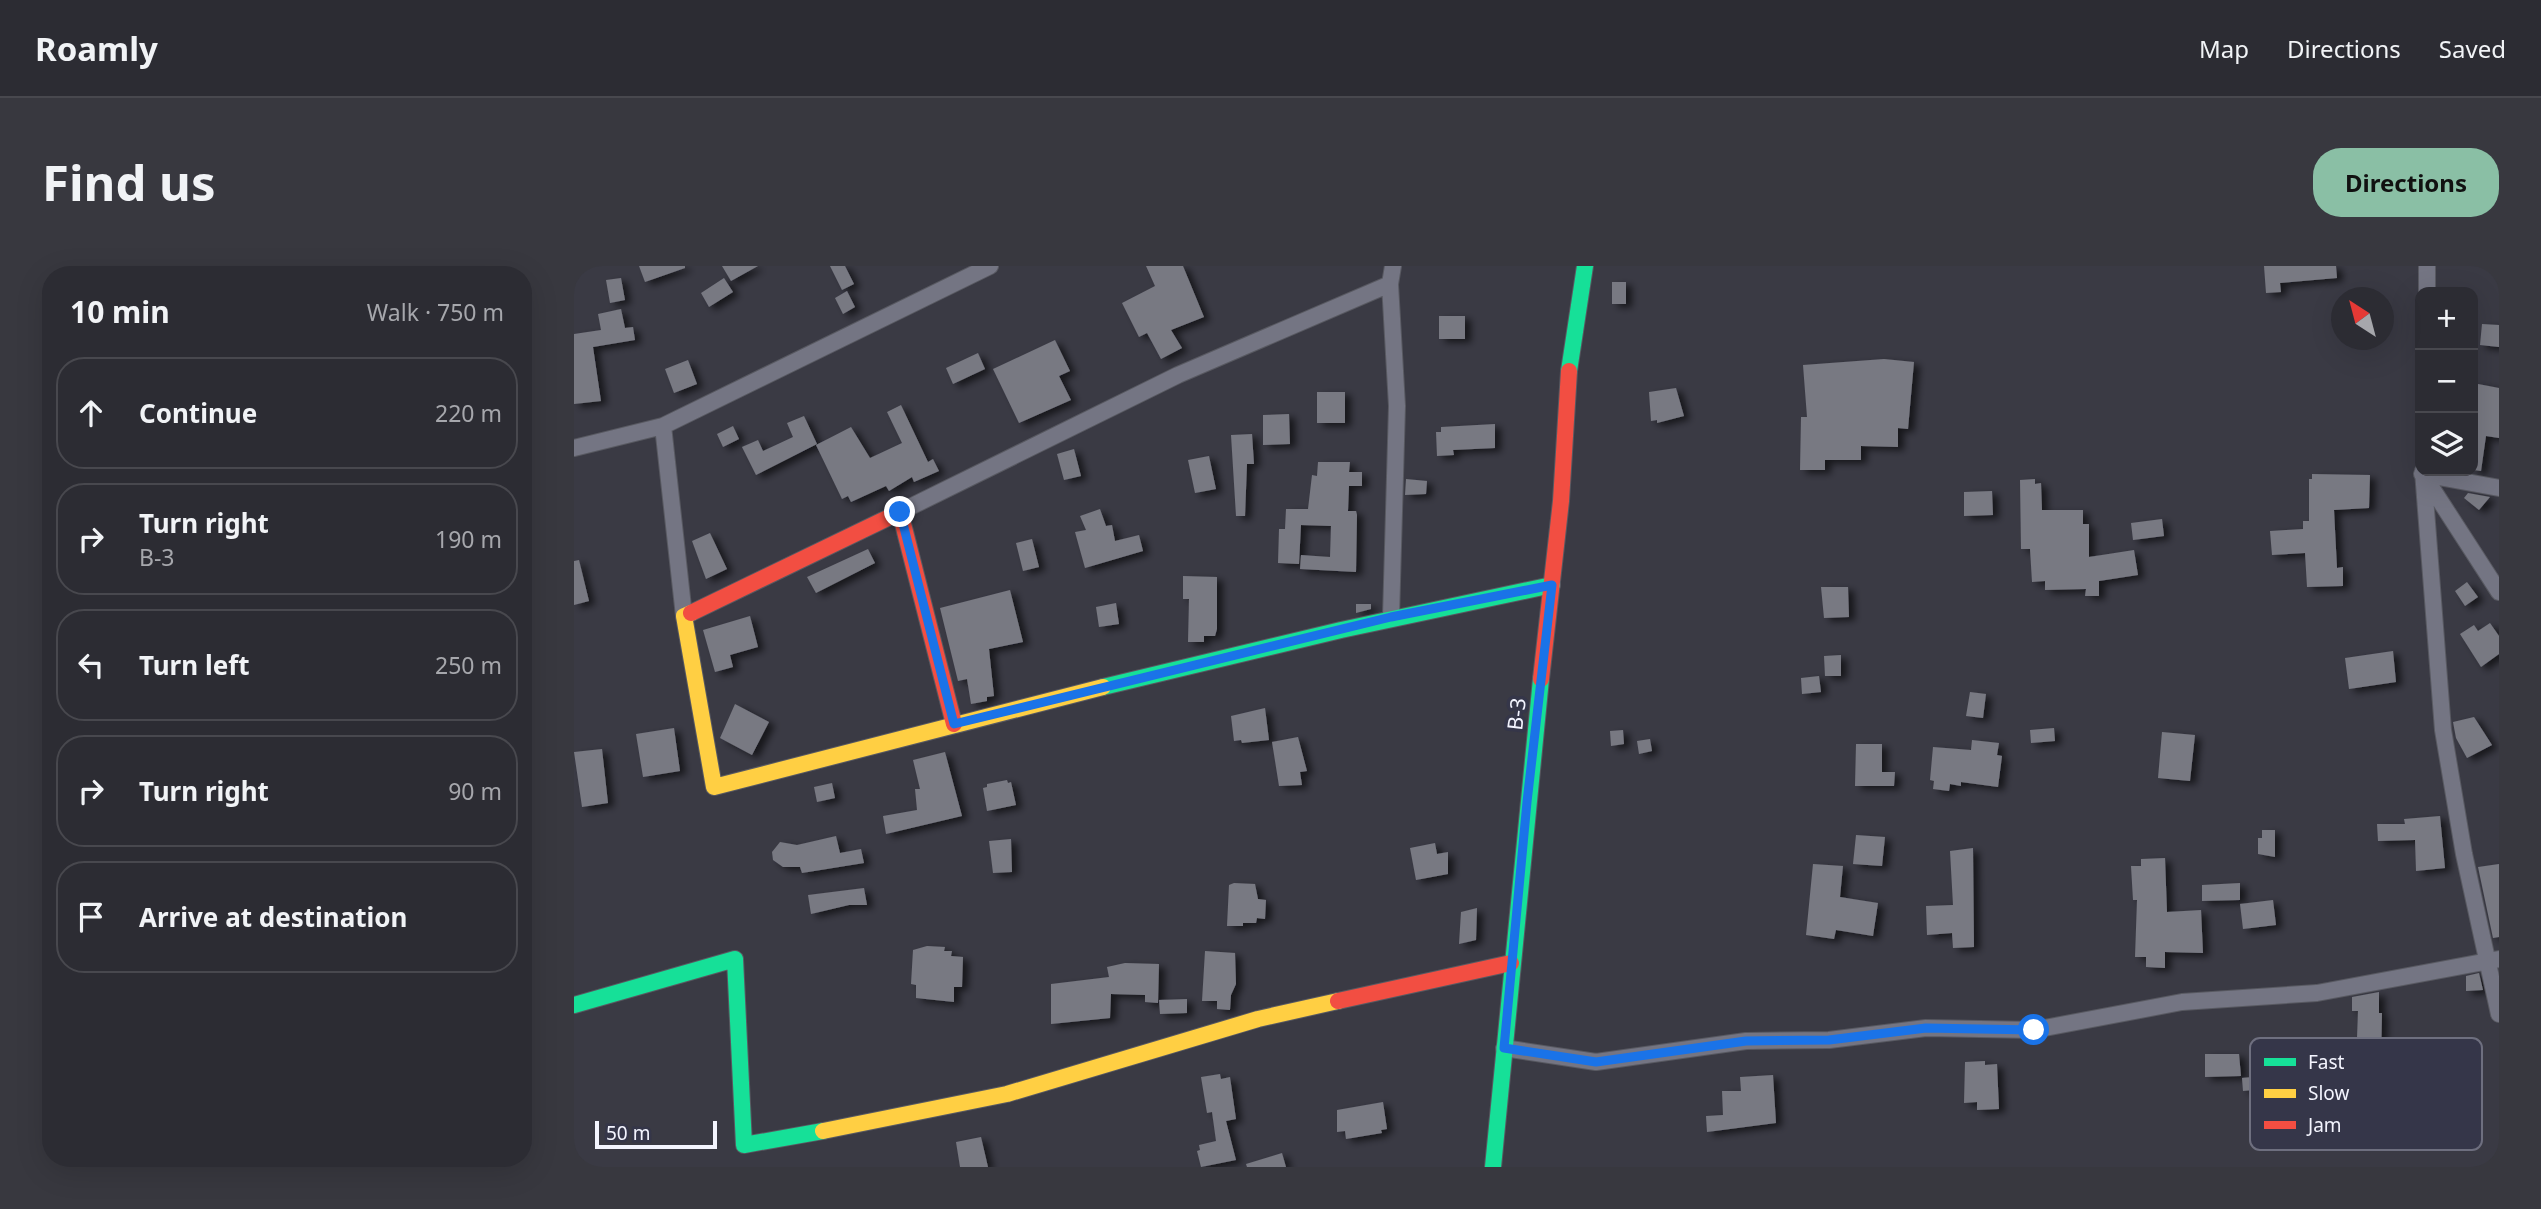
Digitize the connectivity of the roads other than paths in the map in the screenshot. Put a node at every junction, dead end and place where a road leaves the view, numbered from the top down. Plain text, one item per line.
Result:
1 (990, 266) edge
2 (1393, 266) edge
3 (1585, 266) edge
4 (2427, 266) edge
5 (1390, 284) junction
6 (2427, 287) edge
7 (663, 426) junction
8 (574, 448) edge
9 (2423, 476) edge
10 (2425, 476) edge
11 (2438, 476) edge
12 (2499, 488) edge
13 (900, 512) junction
14 (1552, 585) junction
15 (2499, 592) edge
16 (684, 616) junction
17 (1391, 617) junction
18 (954, 724) junction
19 (2494, 960) edge
20 (1511, 963) junction
21 (574, 1005) edge
22 (2499, 1014) edge
23 (1504, 1048) junction
24 (1493, 1167) edge

1 - 7 street
2 - 5 street
3 - 14 street, B-3
4 - 6 street
5 - 13 street
5 - 17 street
7 - 8 street
7 - 16 street
9 - 19 street
10 - 15 street
11 - 12 street
13 - 16 street
13 - 18 street
14 - 17 street
14 - 20 street, B-3
16 - 18 street
17 - 18 street
19 - 22 street
19 - 23 street
20 - 21 street
20 - 23 street, B-3
23 - 24 street, B-3

